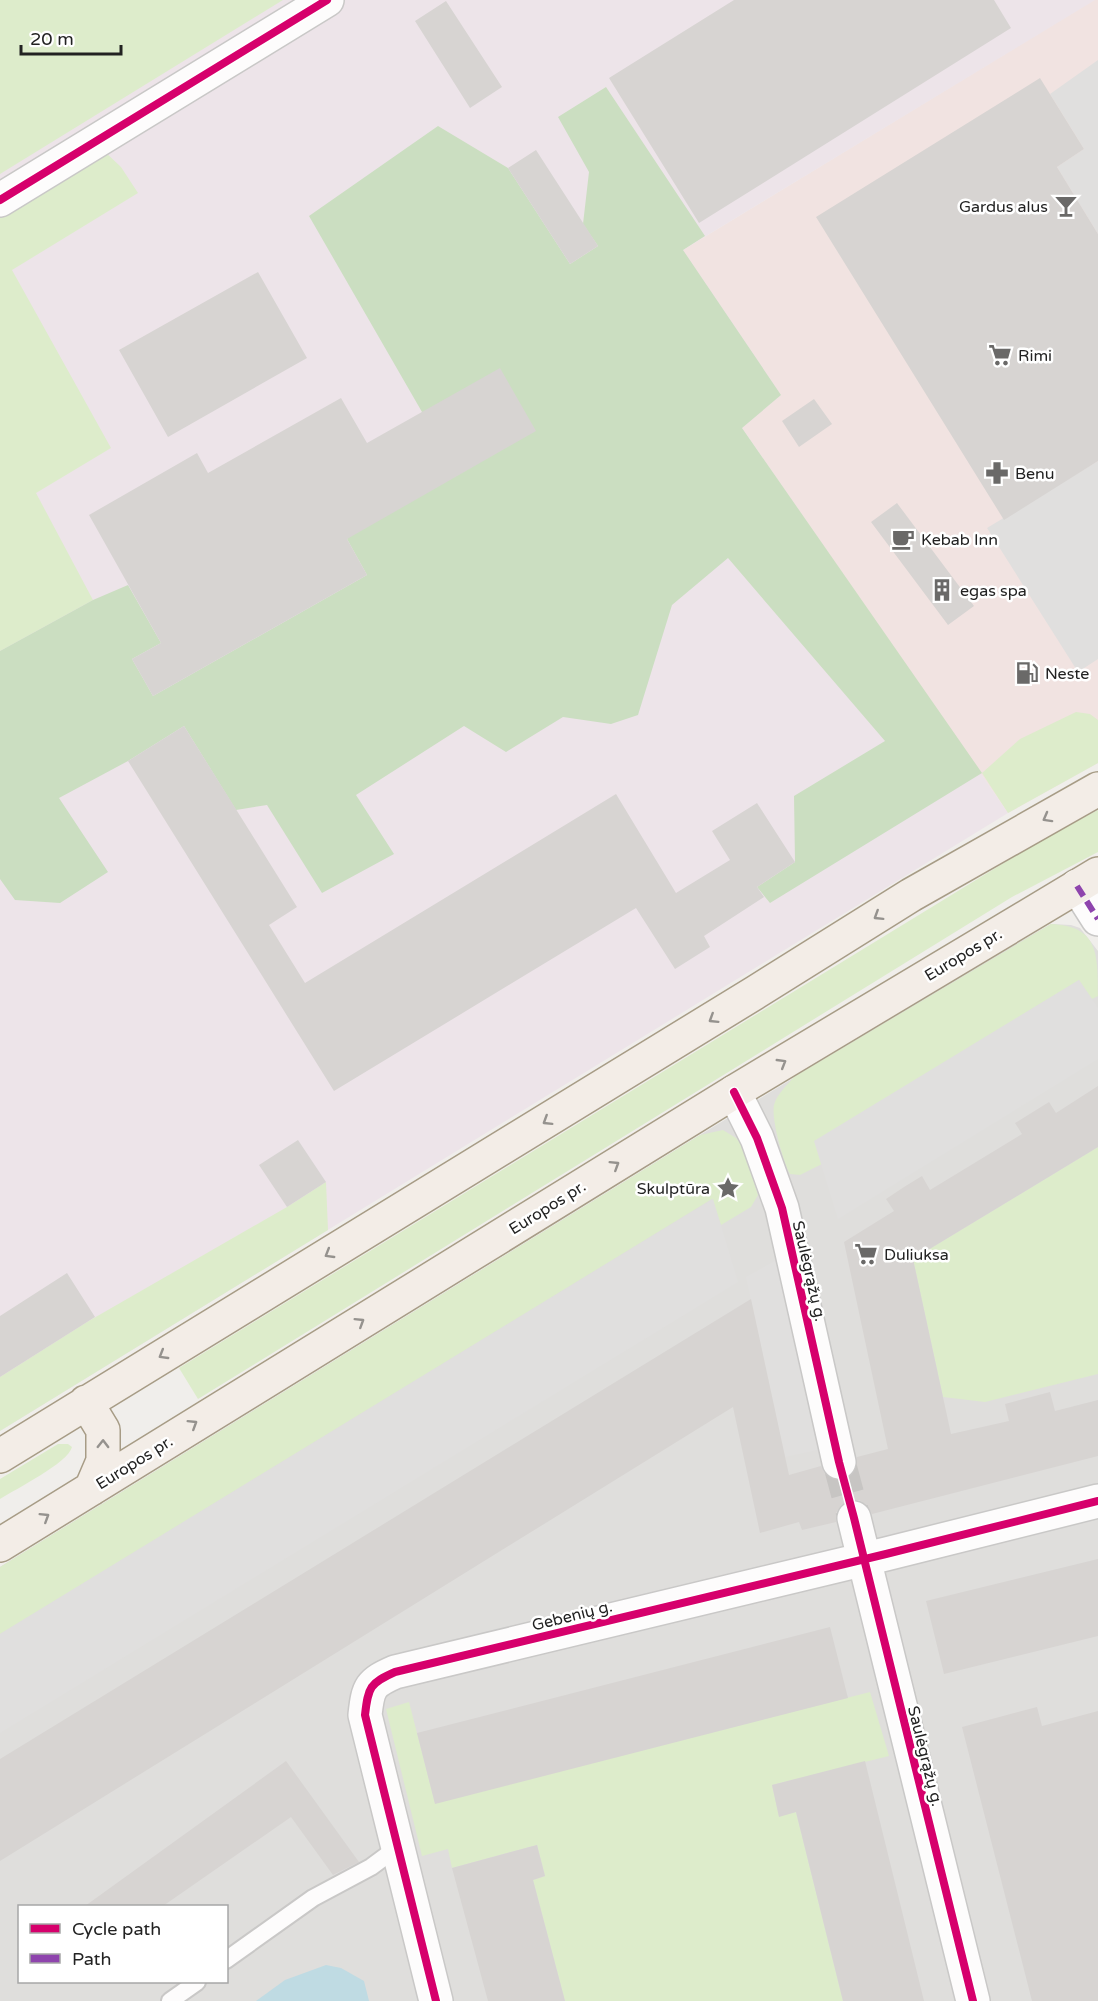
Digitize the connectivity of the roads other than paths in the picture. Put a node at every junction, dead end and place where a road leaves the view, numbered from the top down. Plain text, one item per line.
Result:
1 (327, 0) edge
2 (0, 200) edge
3 (1098, 789) edge
4 (1087, 880) edge
5 (1098, 919) edge
6 (734, 1092) junction
7 (86, 1402) junction
8 (0, 1456) edge
9 (839, 1462) tunnel mouth
10 (91, 1489) junction
11 (1098, 1501) edge
12 (854, 1518) tunnel mouth
13 (0, 1545) edge
14 (863, 1559) junction
15 (398, 1847) junction
16 (228, 1959) edge
17 (196, 1983) edge
18 (170, 2001) edge
19 (436, 2001) edge
20 (973, 2001) edge

1 - 2 street
3 -> 7 main road
4 - 5 street
6 -> 4 main road, Europos pr.
6 - 9 street, Saulėgrąžų g.
10 -> 6 main road, Europos pr.
7 - 8 main road
10 -> 7 main road
13 -> 10 main road, Europos pr.
11 - 14 street, Gebenių g.
12 - 14 street, Saulėgrąžų g.
14 - 15 street, Gebenių g.
14 - 20 street, Saulėgrąžų g.
15 - 16 lane
15 - 19 street, Gebenių g.
17 - 18 lane

